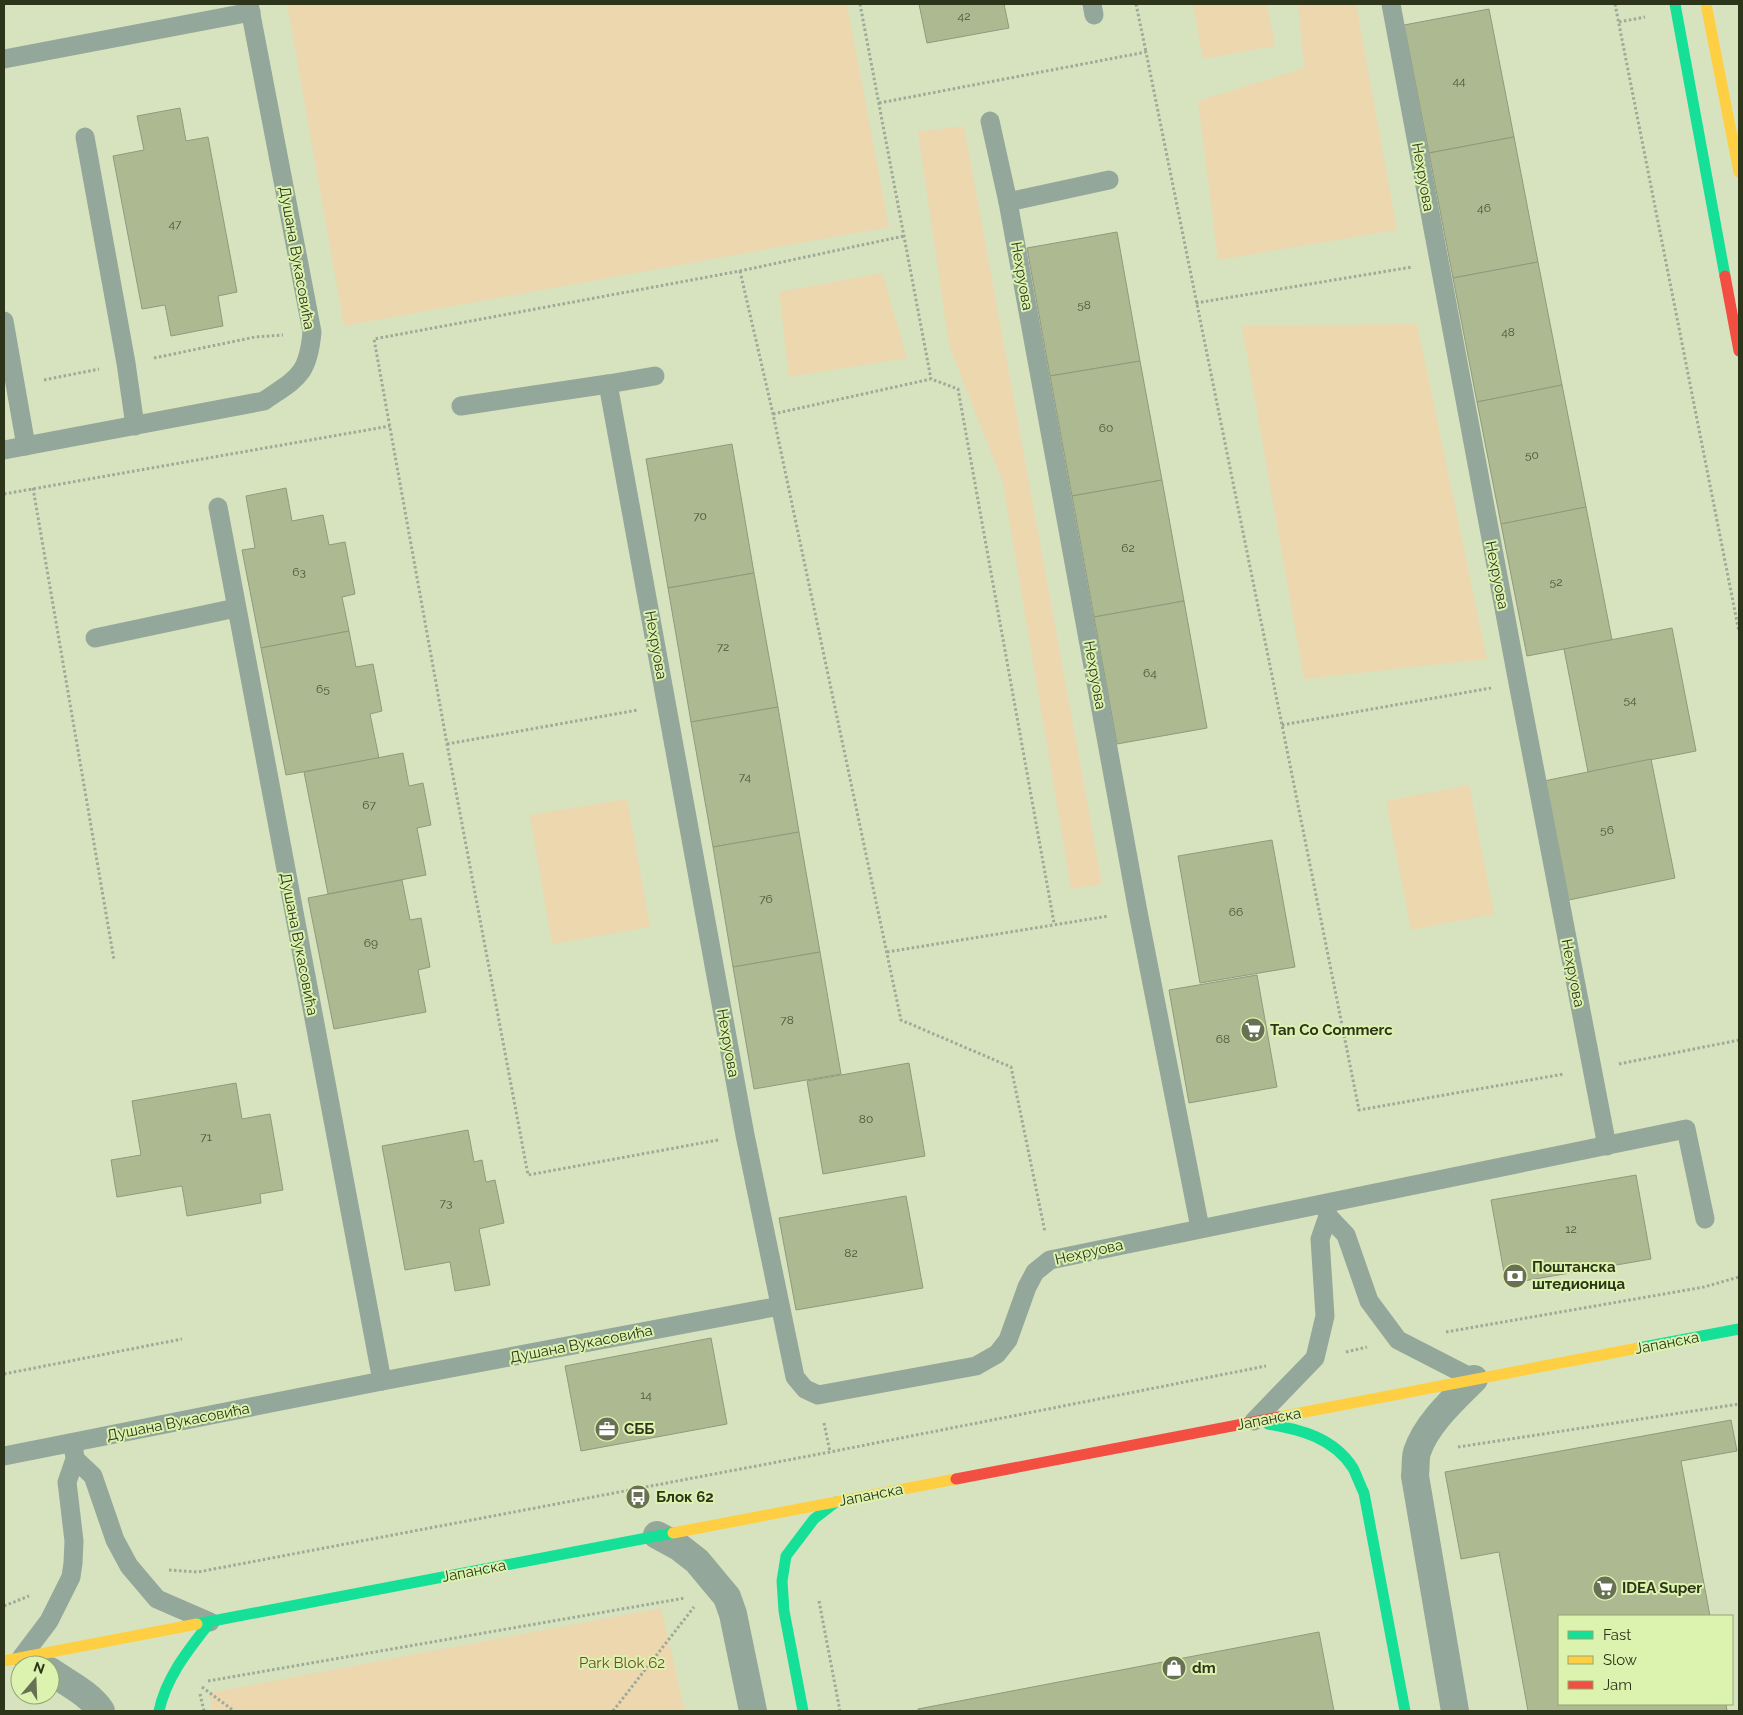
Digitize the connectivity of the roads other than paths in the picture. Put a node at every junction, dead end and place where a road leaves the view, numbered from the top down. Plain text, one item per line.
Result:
1 (1391, 4) edge
2 (1675, 4) edge
3 (1706, 4) edge
4 (250, 8) edge
5 (4, 59) edge
6 (990, 121) dead end
7 (85, 136) dead end
8 (1739, 172) edge
9 (1109, 180) dead end
10 (1008, 202) junction
11 (4, 321) edge
12 (1739, 351) edge
13 (655, 376) dead end
14 (608, 384) junction
15 (462, 406) dead end
16 (136, 426) junction
17 (26, 446) junction
18 (4, 450) edge
19 (218, 507) dead end
20 (236, 608) junction
21 (95, 638) dead end
22 (1607, 1146) junction
23 (1327, 1210) junction
24 (1705, 1219) dead end
25 (1200, 1228) junction
26 (780, 1306) junction
27 (1736, 1328) edge
28 (1474, 1379) junction
29 (382, 1381) junction
30 (1254, 1422) junction
31 (74, 1451) junction
32 (4, 1456) edge
33 (837, 1502) junction
34 (657, 1535) junction
35 (210, 1622) junction
36 (26, 1655) edge
37 (51, 1655) edge
38 (60, 1678) edge
39 (101, 1711) edge
40 (160, 1711) edge
41 (753, 1711) edge
42 (803, 1711) edge
43 (1405, 1711) edge
44 (1455, 1711) edge

1 - 22 lane, Нехруова
2 - 12 street
3 - 8 street
4 - 5 lane, Душана Вукасовића
4 - 16 lane, Душана Вукасовића
6 - 10 lane, Нехруова
7 - 16 lane
9 - 10 lane
10 - 25 lane, Нехруова
11 - 17 lane
13 - 14 lane
14 - 15 lane
14 - 26 lane, Нехруова
16 - 17 lane, Душана Вукасовића
17 - 18 lane, Душана Вукасовића
19 - 20 lane, Душана Вукасовића
20 - 21 lane
20 - 29 lane, Душана Вукасовића
22 - 23 lane, Нехруова
22 - 24 lane, Нехруова
23 - 25 lane, Нехруова
23 - 28 lane
23 - 30 lane
25 - 26 lane, Нехруова
26 - 29 lane, Душана Вукасовића
27 - 28 street, Јапанска
28 - 30 street, Јапанска
28 - 44 street
29 - 31 lane, Душана Вукасовића
30 - 33 street, Јапанска
30 - 43 street
31 - 32 lane, Душана Вукасовића
31 - 35 lane
31 - 36 lane
33 - 34 street, Јапанска
33 - 42 street
34 - 35 street, Јапанска
34 - 41 street
35 - 37 street, Јапанска
35 - 40 street
38 - 39 street

